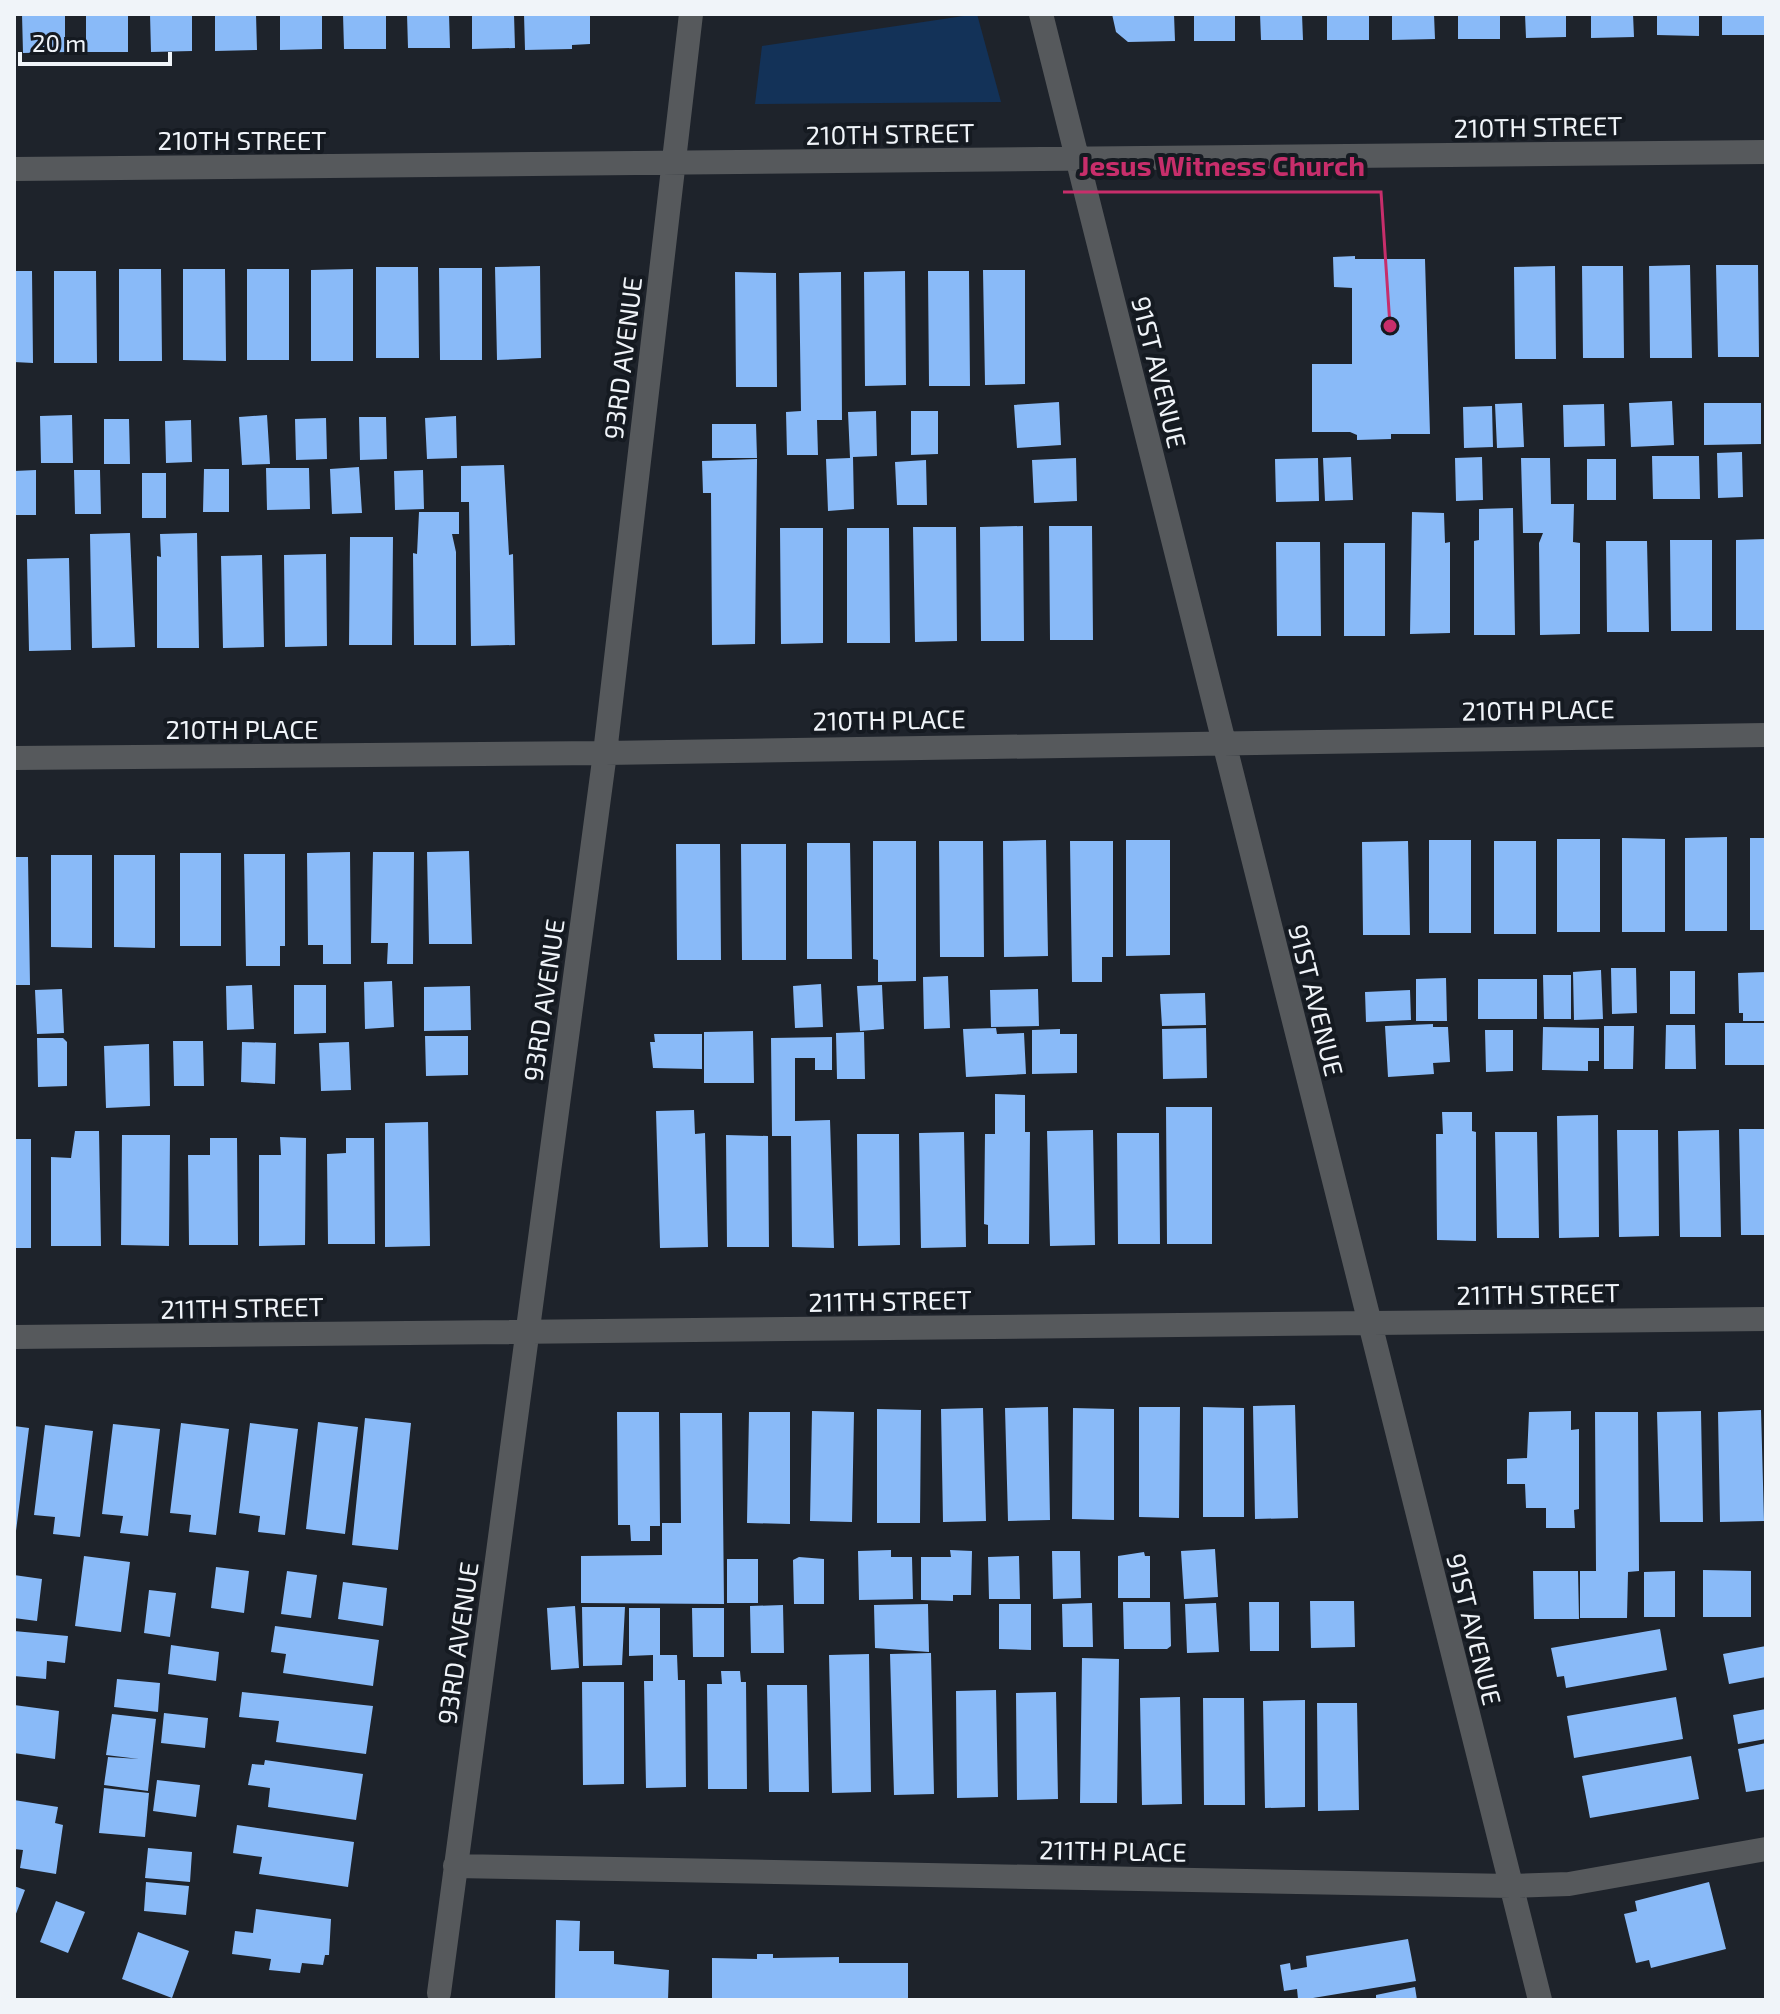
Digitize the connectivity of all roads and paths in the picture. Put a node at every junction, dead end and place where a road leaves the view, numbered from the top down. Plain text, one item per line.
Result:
1 (691, 14) edge
2 (1041, 14) edge
3 (1766, 152) edge
4 (1077, 159) junction
5 (672, 163) junction
6 (14, 169) edge
7 (1766, 735) edge
8 (1223, 740) junction
9 (605, 753) junction
10 (14, 758) edge
11 (1766, 1319) edge
12 (1369, 1323) junction
13 (526, 1331) junction
14 (14, 1337) edge
15 (1766, 1849) edge
16 (455, 1866) junction
17 (1511, 1886) junction
18 (439, 1993) dead end
19 (1540, 2000) edge

1 - 5 street, 93RD AVENUE
2 - 4 street, 91ST AVENUE
3 - 4 street, 210TH STREET
4 - 5 street, 210TH STREET
4 - 8 street, 91ST AVENUE
5 - 6 street, 210TH STREET
5 - 9 street, 93RD AVENUE
7 - 8 street, 210TH PLACE
8 - 9 street, 210TH PLACE
8 - 12 street, 91ST AVENUE
9 - 10 street, 210TH PLACE
9 - 13 street, 93RD AVENUE
11 - 12 street, 211TH STREET
12 - 13 street, 211TH STREET
12 - 17 street, 91ST AVENUE
13 - 14 street, 211TH STREET
13 - 16 street, 93RD AVENUE
15 - 17 street, 211TH PLACE
16 - 17 street, 211TH PLACE
16 - 18 street, 93RD AVENUE
17 - 19 street, 91ST AVENUE

